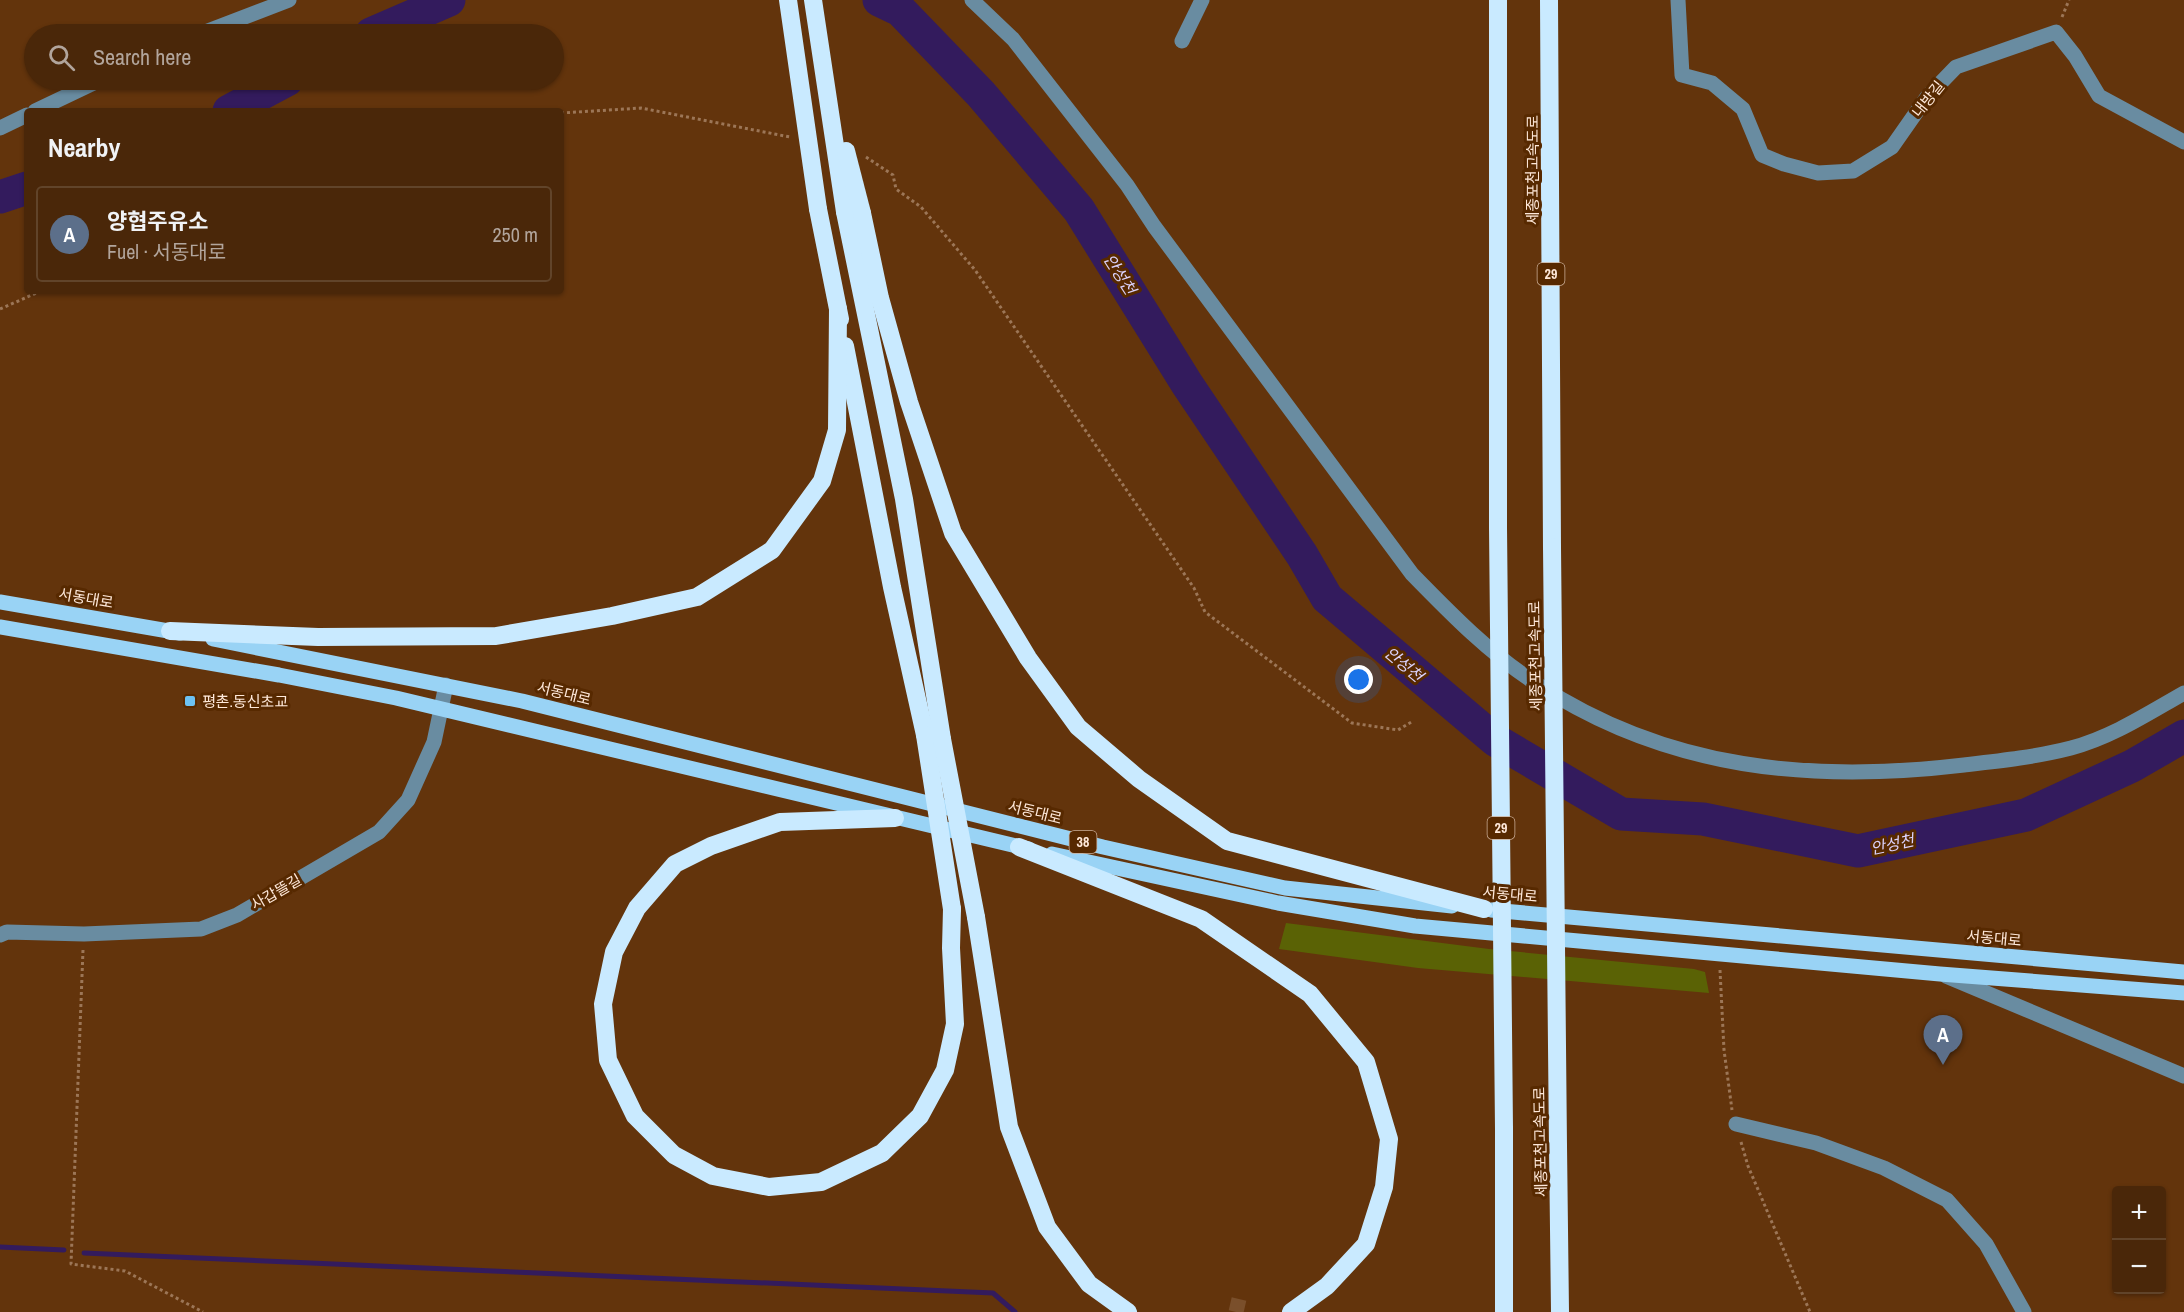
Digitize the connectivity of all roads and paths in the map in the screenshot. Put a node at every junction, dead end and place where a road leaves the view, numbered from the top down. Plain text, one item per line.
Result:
1 (289, 0) edge
2 (788, 0) edge
3 (972, 0) edge
4 (1202, 0) edge
5 (1498, 0) edge
6 (1549, 0) edge
7 (1678, 0) edge
8 (813, 8) edge
9 (226, 24) edge
10 (1182, 40) dead end
11 (79, 90) edge
12 (41, 108) edge
13 (564, 113) edge
14 (24, 116) edge
15 (0, 128) edge
16 (792, 138) dead end
17 (2184, 141) edge
18 (859, 153) dead end
19 (854, 213) junction
20 (34, 294) edge
21 (0, 309) edge
22 (838, 309) junction
23 (0, 602) edge
24 (0, 627) edge
25 (170, 631) junction
26 (446, 685) junction
27 (2184, 693) edge
28 (443, 709) junction
29 (1413, 721) dead end
30 (933, 737) junction
31 (895, 818) junction
32 (1018, 847) junction
33 (1484, 909) junction
34 (84, 934) junction
35 (0, 935) edge
36 (2184, 972) edge
37 (1940, 974) junction
38 (2184, 993) edge
39 (2184, 1076) edge
40 (1736, 1124) dead end
41 (203, 1312) edge
42 (1128, 1312) edge
43 (1291, 1312) edge
44 (1504, 1312) edge
45 (1560, 1312) edge
46 (2024, 1312) edge

1 - 9 street
2 - 22 highway, bridge
3 - 27 street
4 - 10 street
5 - 44 highway, 29, bridge
6 - 45 highway, 세종포천고속도로 / 29, bridge
7 - 17 street, 내방길
8 - 19 highway, bridge
11 - 12 street
13 - 16 path
14 - 15 street
18 - 29 path
19 - 30 highway
19 - 33 highway
20 - 21 path
22 - 25 highway
22 - 30 highway
23 - 25 main road, 서동대로 / 38
24 - 28 main road, 38
25 - 26 main road, 서동대로 / 38
26 - 28 street, 사갑뜰길
26 - 33 main road, 서동대로 / 38
28 - 31 main road, 38
28 - 34 street, 사갑뜰길
30 - 31 highway, bridge
30 - 42 highway, bridge
31 - 32 main road, 38
32 - 37 main road, 38
32 - 43 highway
33 - 36 main road, 서동대로 / 38
34 - 35 street, 사갑뜰길
34 - 41 path
37 - 38 main road, 38
37 - 39 street
40 - 46 street

